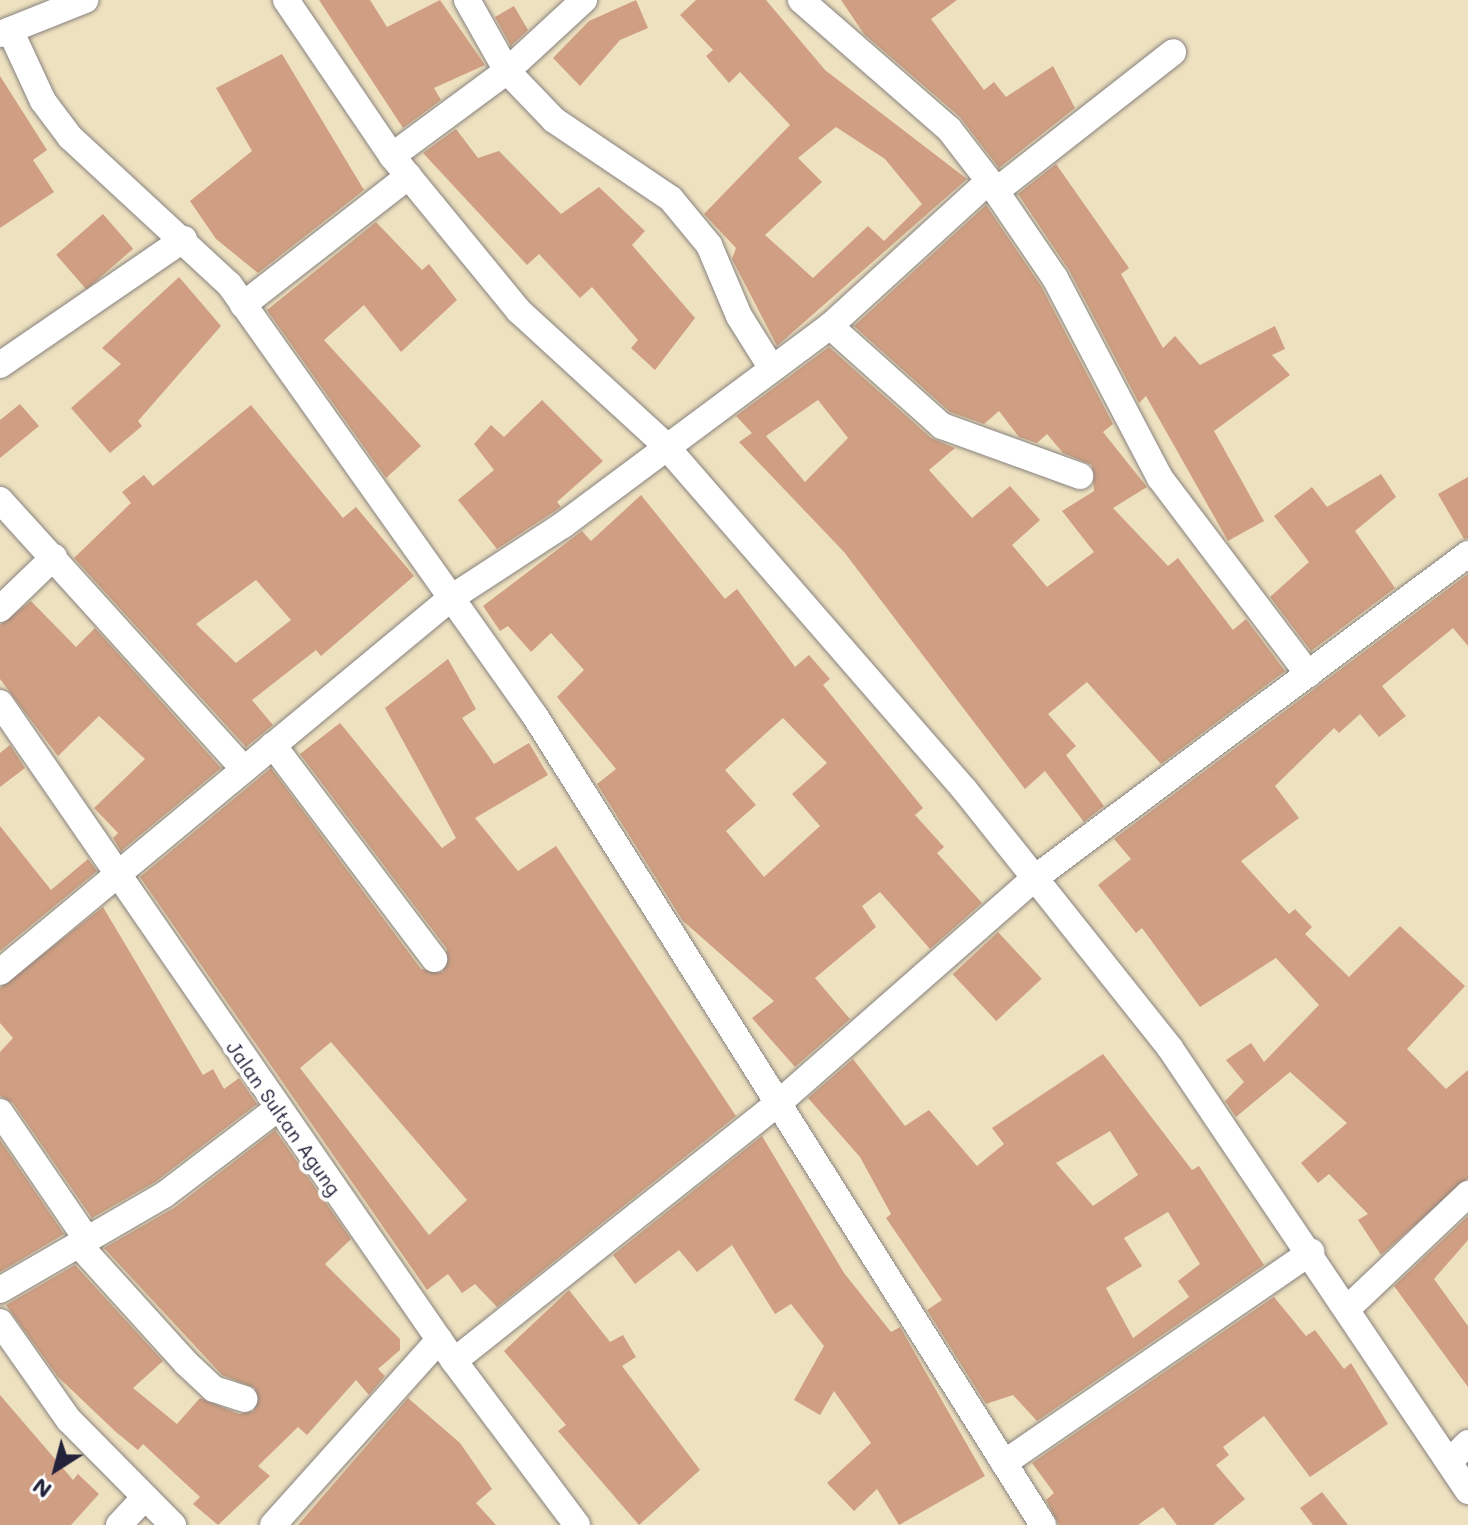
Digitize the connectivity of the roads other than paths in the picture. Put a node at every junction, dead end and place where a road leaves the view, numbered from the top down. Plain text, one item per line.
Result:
1 (85, 0) edge
2 (286, 0) edge
3 (467, 0) edge
4 (584, 0) edge
5 (801, 0) edge
6 (5, 32) edge
7 (1173, 52) dead end
8 (507, 71) junction
9 (400, 166) junction
10 (992, 186) junction
11 (184, 239) junction
12 (243, 305) junction
13 (830, 326) junction
14 (0, 365) edge
15 (771, 367) junction
16 (664, 444) junction
17 (1080, 476) dead end
18 (0, 500) edge
19 (1468, 554) edge
20 (54, 557) junction
21 (451, 598) junction
22 (0, 609) edge
23 (1308, 674) junction
24 (0, 703) edge
25 (273, 745) junction
26 (244, 769) junction
27 (114, 874) junction
28 (1035, 878) junction
29 (434, 959) dead end
30 (0, 972) edge
31 (781, 1101) junction
32 (277, 1109) junction
33 (0, 1112) edge
34 (1468, 1194) edge
35 (84, 1243) junction
36 (1311, 1252) junction
37 (0, 1290) edge
38 (1348, 1308) junction
39 (0, 1322) edge
40 (439, 1340) junction
41 (454, 1361) junction
42 (244, 1399) dead end
43 (1468, 1443) edge
44 (1449, 1462) junction
45 (1004, 1463) junction
46 (1468, 1491) edge
47 (145, 1497) junction
48 (119, 1525) edge
49 (173, 1525) edge
50 (273, 1525) edge
51 (577, 1525) edge
52 (1043, 1525) edge

1 - 6 street
2 - 9 street
3 - 8 street
4 - 8 street
5 - 10 street
6 - 11 street
7 - 10 street
8 - 9 street
8 - 15 street
9 - 12 street
9 - 16 street
10 - 13 street
10 - 23 street
11 - 12 street
11 - 14 street
12 - 21 street
13 - 15 street
13 - 17 street
15 - 16 street
16 - 21 street
16 - 28 street
18 - 20 street
19 - 23 street
20 - 22 street
20 - 26 street
21 - 25 street
21 - 31 street
23 - 28 street
24 - 27 street, Jalan Sultan Agung
25 - 26 street
25 - 29 street
26 - 27 street
27 - 30 street
27 - 32 street, Jalan Sultan Agung
28 - 31 street
28 - 36 street
31 - 41 street
31 - 45 street
32 - 35 street
32 - 40 street, Jalan Sultan Agung
33 - 35 street
34 - 38 street
35 - 37 street
35 - 42 street
36 - 38 street
36 - 45 street
38 - 44 street
39 - 47 street
40 - 41 street, Jalan Sultan Agung
40 - 50 street
41 - 51 street, Jalan Sultan Agung
43 - 44 street
44 - 46 street
45 - 52 street
47 - 48 street
47 - 49 street

